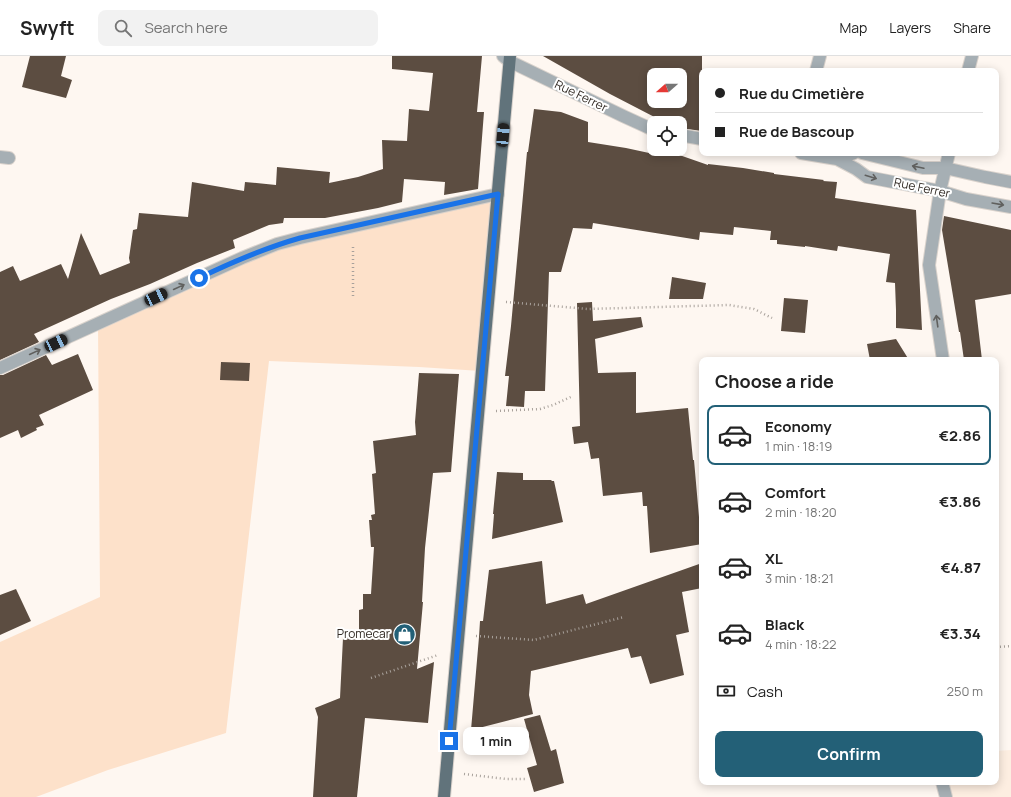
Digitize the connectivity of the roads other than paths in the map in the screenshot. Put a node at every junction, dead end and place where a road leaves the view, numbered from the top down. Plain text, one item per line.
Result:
1 (820, 56) edge
2 (972, 56) edge
3 (507, 58) edge
4 (817, 68) edge
5 (969, 68) edge
6 (647, 127) edge
7 (687, 136) edge
8 (699, 138) edge
9 (819, 156) edge
10 (846, 156) edge
11 (874, 156) edge
12 (948, 156) edge
13 (837, 159) junction
14 (946, 168) junction
15 (1011, 182) edge
16 (940, 191) junction
17 (498, 194) junction
18 (1011, 207) edge
19 (943, 357) edge
20 (0, 368) edge
21 (943, 785) edge
22 (444, 797) edge
23 (946, 797) edge

1 - 4 street
2 - 5 street
3 - 6 street, Rue Ferrer
3 - 17 main road
7 - 8 street
9 - 13 street, Rue Ferrer
10 - 13 street, Rue Ferrer
14 -> 11 street, Rue Ferrer
12 - 14 street
13 -> 16 street, Rue Ferrer
14 - 15 street, Rue Ferrer
14 - 16 street
16 -> 18 street, Rue Ferrer
19 -> 16 street
20 -> 17 street
17 - 22 main road
21 - 23 street

